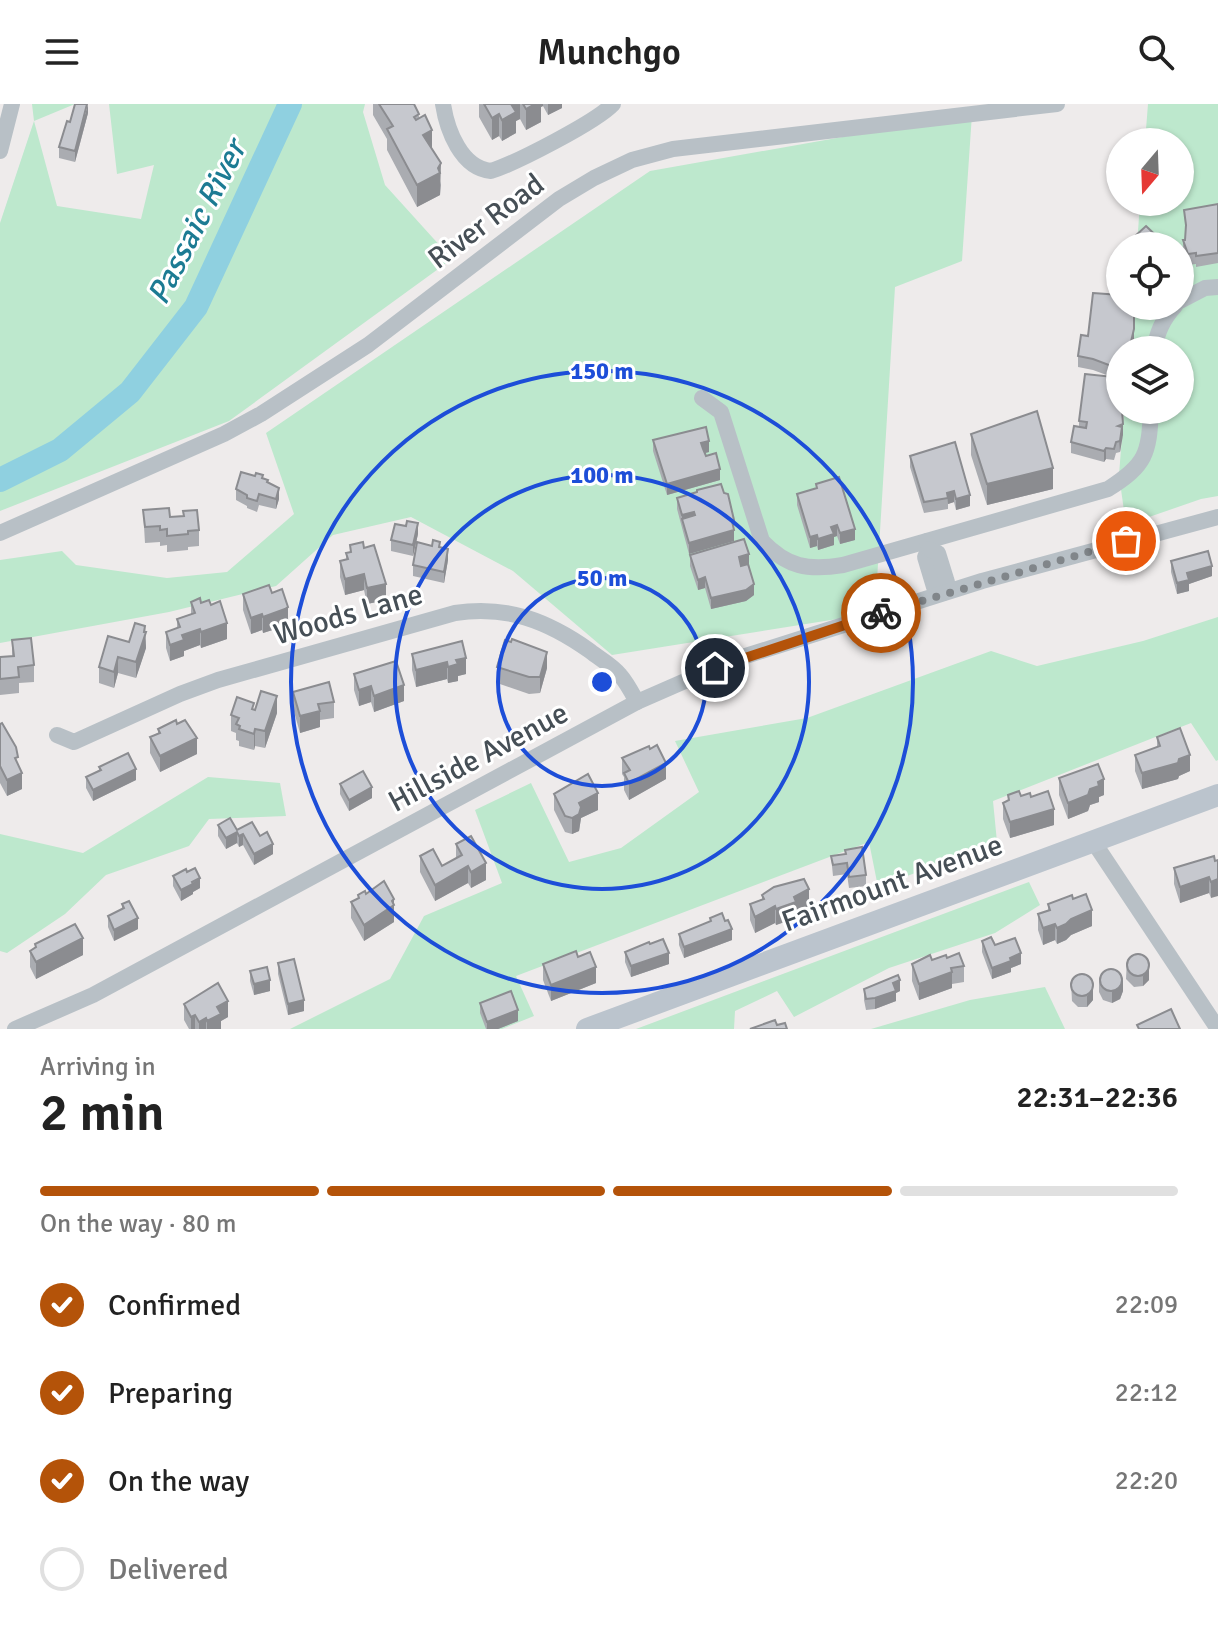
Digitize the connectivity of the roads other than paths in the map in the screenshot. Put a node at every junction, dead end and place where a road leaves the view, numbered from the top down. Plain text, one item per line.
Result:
1 (12, 104) edge
2 (443, 104) edge
3 (613, 104) edge
4 (1057, 104) edge
5 (0, 151) edge
6 (1218, 287) edge
7 (1194, 294) edge
8 (702, 398) dead end
9 (1150, 424) edge
10 (1218, 517) edge
11 (0, 533) edge
12 (928, 545) junction
13 (942, 591) junction
14 (637, 702) junction
15 (57, 735) dead end
16 (1218, 795) edge
17 (1093, 841) junction
18 (15, 1029) edge
19 (587, 1029) edge
20 (1218, 1029) edge

1 - 5 street
2 - 3 street
4 - 11 street, River Road
6 - 7 street
8 - 12 street
9 - 12 street
10 - 13 street, Hillside Avenue
12 - 13 street
13 - 14 street, Hillside Avenue
14 - 15 street, Woods Lane
14 - 18 street, Hillside Avenue
16 - 17 main road, Fairmount Avenue
17 - 19 main road, Fairmount Avenue
17 - 20 street

